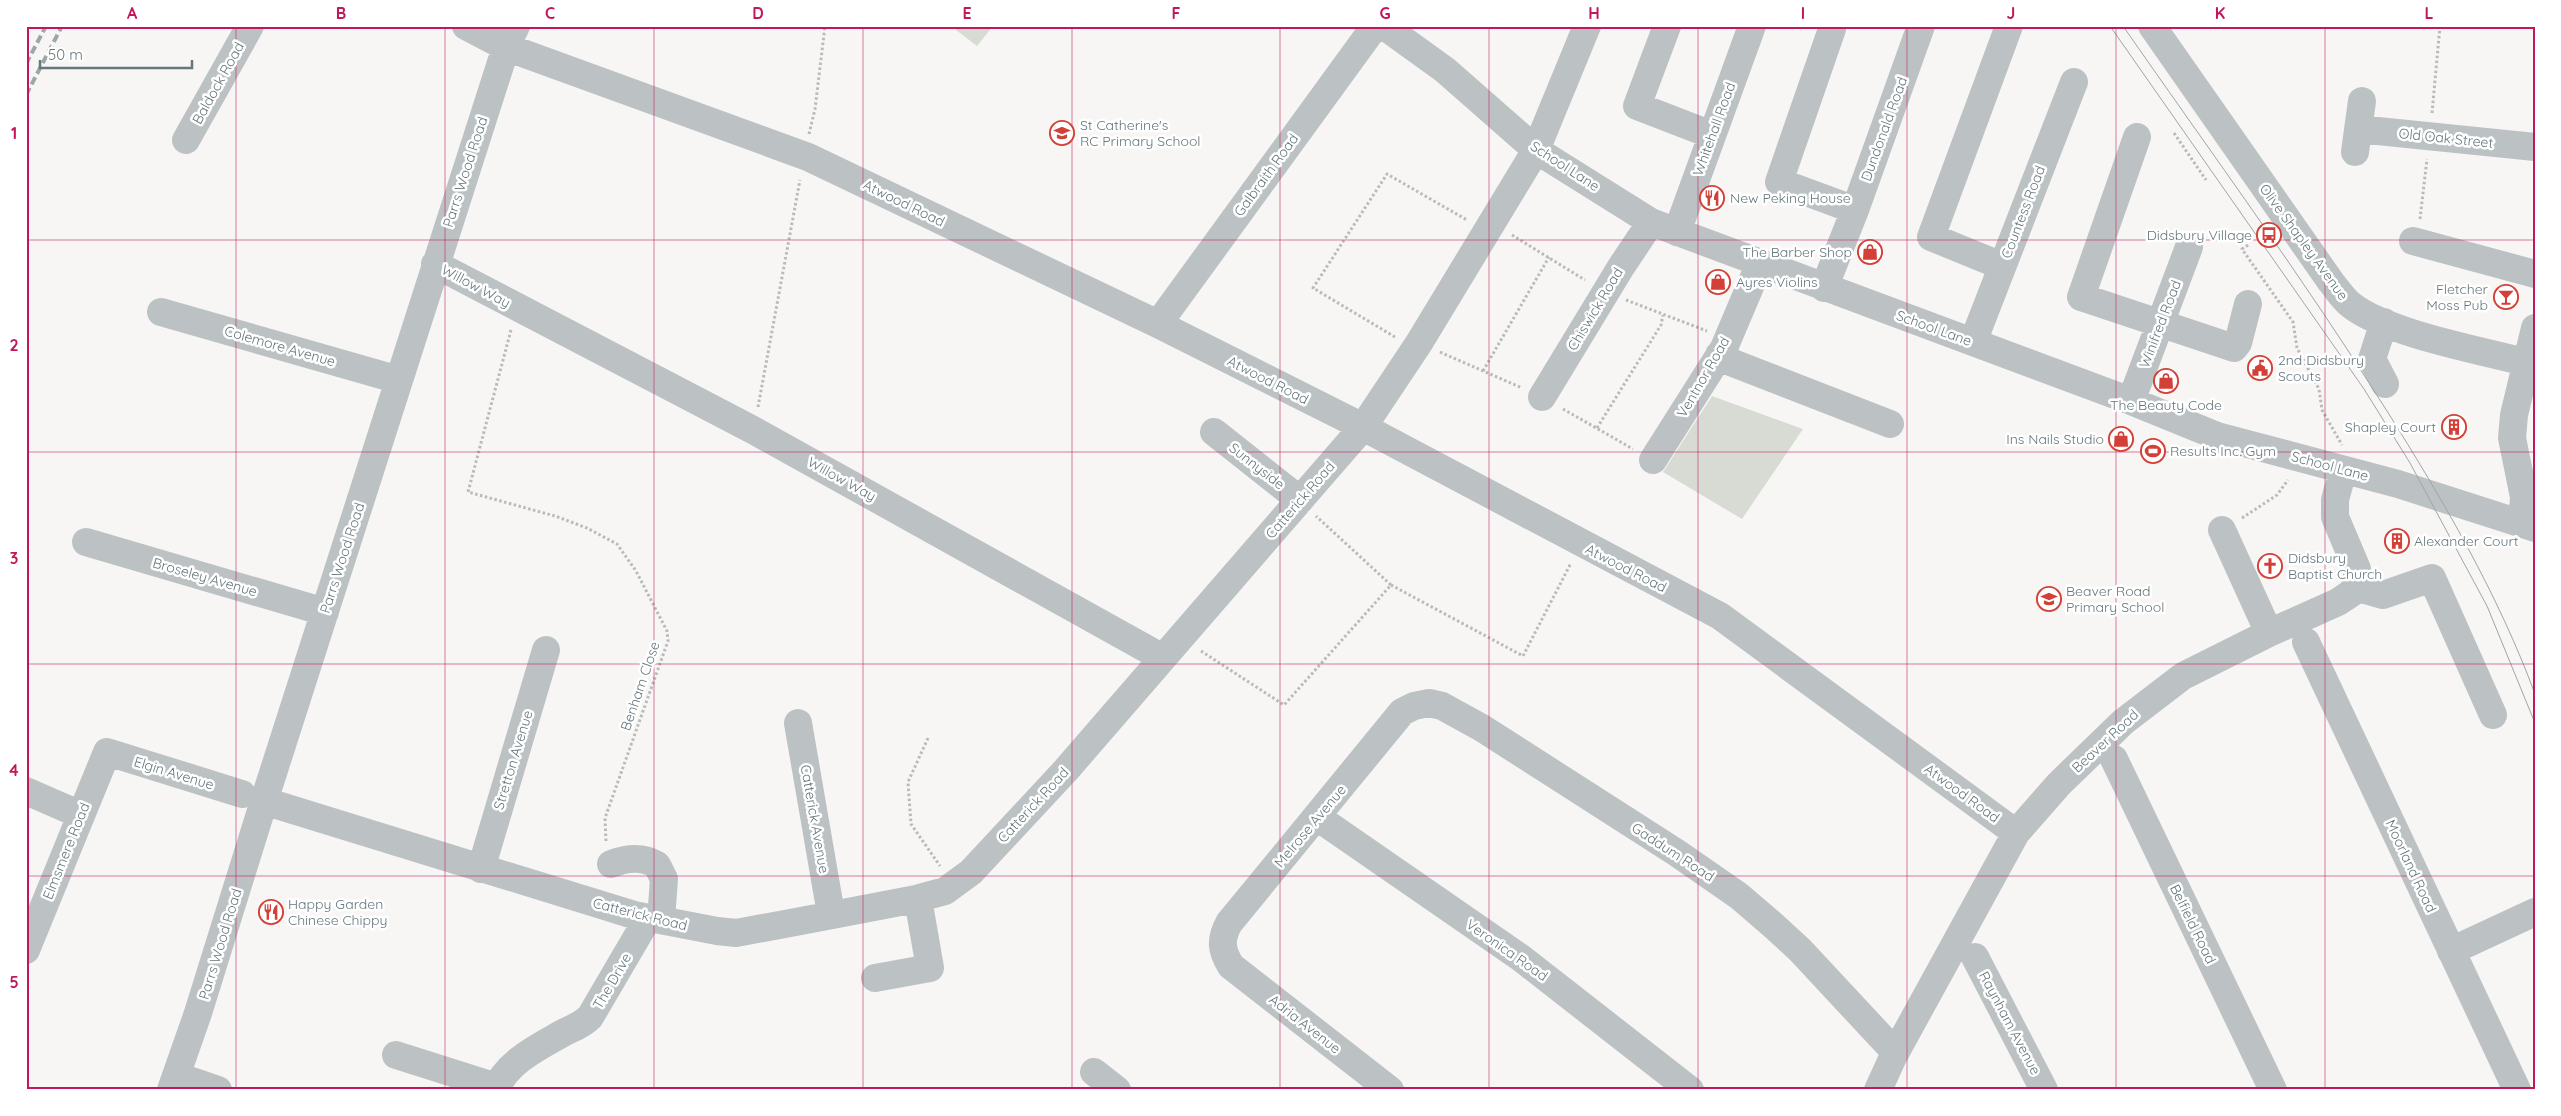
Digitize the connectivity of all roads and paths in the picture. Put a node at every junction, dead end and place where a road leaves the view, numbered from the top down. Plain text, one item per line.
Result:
1 (250, 26) edge
2 (466, 26) edge
3 (825, 26) edge
4 (1375, 26) edge
5 (1384, 26) edge
6 (1587, 26) edge
7 (1667, 26) edge
8 (1752, 26) edge
9 (1921, 26) edge
10 (2009, 26) edge
11 (2152, 26) edge
12 (2440, 26) edge
13 (1832, 29) dead end
14 (511, 37) edge
15 (2074, 82) dead end
16 (2362, 101) dead end
17 (2174, 133) dead end
18 (1712, 135) junction
19 (2137, 136) dead end
20 (2430, 136) junction
21 (186, 140) dead end
22 (2535, 147) edge
23 (1536, 150) junction
24 (804, 156) junction
25 (2206, 180) dead end
26 (1855, 210) junction
27 (1651, 222) junction
28 (1489, 227) junction
29 (1677, 232) junction
30 (2415, 242) joint
31 (2248, 245) dead end
32 (2189, 247) dead end
33 (1549, 257) junction
34 (1760, 263) junction
35 (435, 264) junction
36 (2002, 266) junction
37 (2535, 274) edge
38 (1824, 288) junction
39 (1606, 292) junction
40 (2248, 304) dead end
41 (517, 308) junction
42 (161, 312) dead end
43 (1663, 316) junction
44 (2384, 322) junction
45 (1158, 324) junction
46 (2159, 325) junction
47 (2535, 328) edge
48 (1973, 342) junction
49 (1723, 346) junction
50 (1415, 349) junction
51 (2525, 362) junction
52 (1483, 371) dead end
53 (398, 380) junction
54 (2385, 384) dead end
55 (1542, 397) dead end
56 (2131, 401) junction
57 (1890, 424) dead end
58 (1363, 427) junction
59 (1597, 428) dead end
60 (754, 430) junction
61 (1214, 432) dead end
62 (2298, 458) junction
63 (1654, 460) dead end
64 (2343, 470) junction
65 (1300, 500) junction
66 (2529, 511) edge
67 (2222, 530) joint
68 (86, 542) dead end
69 (617, 544) joint
70 (1580, 544) junction
71 (1391, 585) junction
72 (2355, 587) junction
73 (325, 612) junction
74 (2269, 633) junction
75 (2306, 642) dead end
76 (1172, 648) junction
77 (546, 650) dead end
78 (1414, 706) joint
79 (2493, 715) dead end
80 (798, 723) dead end
81 (928, 738) dead end
82 (106, 752) joint
83 (2114, 758) dead end
84 (26, 791) edge
85 (253, 797) junction
86 (81, 815) junction
87 (1317, 817) junction
88 (2016, 832) junction
89 (608, 854) joint
90 (481, 869) junction
91 (954, 885) junction
92 (918, 899) junction
93 (2535, 912) edge
94 (831, 914) junction
95 (654, 919) junction
96 (26, 950) edge
97 (2452, 951) junction
98 (1224, 955) joint
99 (1975, 957) dead end
100 (875, 978) dead end
101 (1895, 1052) junction
102 (396, 1055) dead end
103 (1094, 1072) dead end
104 (174, 1083) edge
105 (496, 1088) edge
106 (218, 1090) edge
107 (1117, 1090) edge
108 (1390, 1090) edge
109 (1690, 1090) edge
110 (1878, 1090) edge
111 (2044, 1090) edge
112 (2273, 1090) edge
113 (2517, 1090) edge

1 - 21 street, Baldock Road
2 - 14 street, Atwood Road
3 - 24 path
4 - 45 street, Galbraith Road
5 - 23 street, School Lane
6 - 23 street, Catterick Road
7 - 18 street
8 - 18 street, Whitehall Road
9 - 26 street, Dundonald Road
10 - 36 street
11 - 44 street, Olive Shapley Avenue
12 - 20 path
13 - 26 street
14 - 24 street, Atwood Road
14 - 35 street, Parrs Wood Road
15 - 36 street, Countess Road
16 - 20 street, Old Oak Street
17 - 25 path
18 - 29 street, Whitehall Road
19 - 46 street
20 - 22 street, Old Oak Street
20 - 30 path
23 - 27 street, School Lane
23 - 28 street, Catterick Road
24 - 45 street, Atwood Road
24 - 60 path
26 - 38 street, Dundonald Road
27 - 29 street, School Lane
27 - 39 street, Chiswick Road
28 - 33 path
28 - 50 street, Catterick Road
28 - 50 path
29 - 34 street, School Lane
30 - 37 street
31 - 64 path
32 - 46 street, Winifred Road
33 - 39 path
33 - 52 path
34 - 38 street, School Lane
34 - 49 street, Ventnor Road
35 - 41 street, Willow Way
35 - 53 street, Parrs Wood Road
36 - 48 street, Countess Road
38 - 48 street, School Lane
39 - 43 path
39 - 55 street, Chiswick Road
40 - 46 street
41 - 60 street, Willow Way
41 - 69 path, Willow Way
42 - 53 street, Colemore Avenue
43 - 49 path
43 - 59 path
44 - 51 street, Olive Shapley Avenue
44 - 54 street
45 - 58 street, Atwood Road
46 - 56 street, Winifred Road
47 - 51 street
48 - 56 street, School Lane
49 - 57 street
49 - 63 street, Ventnor Road
50 - 58 street, Catterick Road
51 - 66 street
53 - 73 street, Parrs Wood Road
56 - 62 street, School Lane
58 - 65 street, Catterick Road
58 - 70 street, Atwood Road
60 - 76 street, Willow Way
61 - 65 street, Sunnyside
62 - 64 street, School Lane
62 - 67 path
64 - 66 street, School Lane
64 - 72 street
65 - 71 path
65 - 76 street, Catterick Road
67 - 74 street
68 - 73 street, Broseley Avenue
69 - 89 path, Benham Close
70 - 71 path
70 - 88 street, Atwood Road
71 - 76 path
72 - 74 street, Beaver Road
72 - 79 street
73 - 85 street, Parrs Wood Road
74 - 88 street, Beaver Road
75 - 97 street, Moorland Road
76 - 91 street, Catterick Road
77 - 90 street, Stretton Avenue
78 - 87 street, Melrose Avenue
78 - 101 street, Gaddum Road
80 - 94 street, Catterick Avenue
81 - 91 path
82 - 85 street, Elgin Avenue
82 - 86 street, Elmsmere Road
83 - 112 street, Belfield Road
84 - 86 street
85 - 90 street, Catterick Road
85 - 104 street, Parrs Wood Road
86 - 96 street, Elmsmere Road
87 - 98 street, Melrose Avenue
87 - 109 street, Veronica Road
88 - 101 street, Beaver Road
89 - 95 street
90 - 95 street, Catterick Road
91 - 92 street, Catterick Road
92 - 94 street, Catterick Road
92 - 100 street
93 - 97 street
94 - 95 street, Catterick Road
95 - 105 street, The Drive
97 - 113 street, Moorland Road
98 - 108 street, Adria Avenue
99 - 111 street, Raynham Avenue
101 - 110 street, Beaver Road
102 - 105 street
103 - 107 street
104 - 106 street

